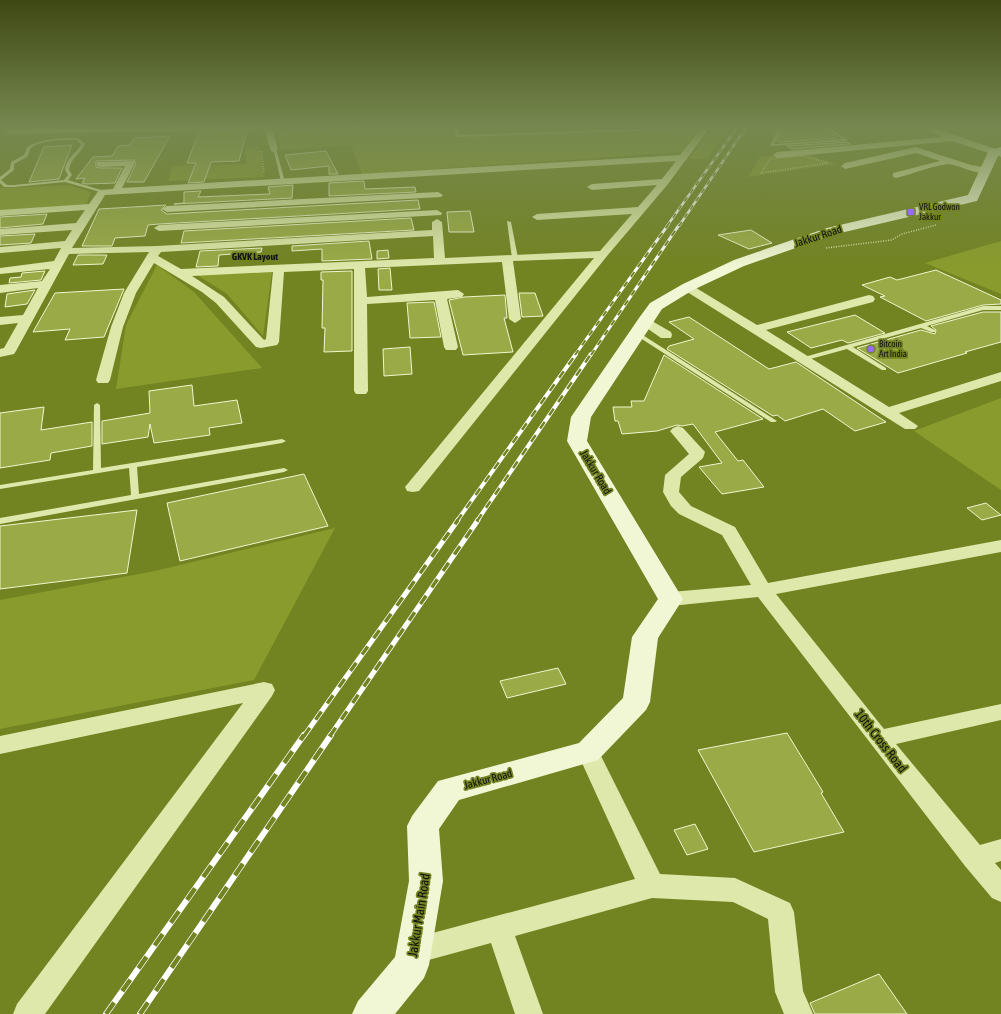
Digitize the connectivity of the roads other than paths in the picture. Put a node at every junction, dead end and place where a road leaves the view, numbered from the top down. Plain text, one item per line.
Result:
1 (69, 173) edge
2 (125, 173) edge
3 (281, 173) edge
4 (538, 173) edge
5 (671, 173) edge
6 (903, 173) edge
7 (986, 173) edge
8 (896, 175) dead end
9 (0, 180) edge
10 (65, 181) junction
11 (283, 181) junction
12 (665, 182) junction
13 (438, 184) junction
14 (592, 187) dead end
15 (176, 188) junction
16 (116, 191) junction
17 (102, 192) junction
18 (91, 207) junction
19 (167, 209) junction
20 (641, 210) junction
21 (0, 213) edge
22 (437, 213) junction
23 (538, 217) dead end
24 (509, 222) dead end
25 (79, 226) junction
26 (0, 232) edge
27 (437, 233) junction
28 (154, 243) junction
29 (68, 248) junction
30 (0, 250) edge
31 (603, 254) junction
32 (511, 258) junction
33 (440, 262) junction
34 (59, 264) junction
35 (360, 264) junction
36 (279, 269) junction
37 (0, 271) edge
38 (179, 273) junction
39 (48, 284) junction
40 (688, 287) junction
41 (0, 289) edge
42 (458, 294) dead end
43 (440, 296) junction
44 (869, 299) dead end
45 (361, 302) junction
46 (1001, 308) edge
47 (28, 318) junction
48 (515, 319) dead end
49 (0, 321) edge
50 (920, 325) junction
51 (640, 327) junction
52 (755, 329) junction
53 (933, 332) dead end
54 (666, 335) dead end
55 (847, 346) junction
56 (451, 347) dead end
57 (0, 352) edge
58 (803, 359) junction
59 (884, 369) dead end
60 (1001, 376) edge
61 (103, 380) dead end
62 (361, 391) dead end
63 (97, 405) dead end
64 (887, 412) junction
65 (773, 421) dead end
66 (910, 426) dead end
67 (678, 431) dead end
68 (282, 441) dead end
69 (133, 465) junction
70 (284, 470) dead end
71 (97, 471) junction
72 (0, 487) edge
73 (414, 487) dead end
74 (135, 497) junction
75 (0, 521) edge
76 (1001, 546) edge
77 (763, 590) junction
78 (671, 599) junction
79 (1001, 712) edge
80 (879, 739) junction
81 (0, 744) edge
82 (588, 752) junction
83 (424, 826) joint
84 (1001, 850) edge
85 (974, 858) junction
86 (652, 886) junction
87 (1001, 890) edge
88 (498, 928) junction
89 (414, 951) junction
90 (27, 1014) edge
91 (371, 1014) edge
92 (529, 1014) edge
93 (799, 1014) edge

1 - 10 lane
2 - 16 street
3 - 11 lane
4 - 13 street
5 - 12 street
6 - 8 street
7 - 40 street, Jakkur Road
9 - 10 lane
10 - 17 lane
11 - 13 street
11 - 15 street
12 - 14 street
12 - 20 street
13 - 19 street
13 - 22 street
15 - 16 street
15 - 19 street
16 - 17 street
17 - 18 street
18 - 21 street
18 - 25 street
19 - 28 street
20 - 23 street
20 - 31 street
22 - 27 street
22 - 28 street
24 - 32 lane
25 - 26 street
25 - 29 street
27 - 28 street
27 - 33 street
28 - 29 street
28 - 38 street
28 - 61 street
29 - 30 street
29 - 34 street
31 - 32 street
31 - 73 street
32 - 33 street
32 - 48 street
33 - 35 street
34 - 37 street
34 - 39 street
35 - 36 street
35 - 45 street
36 - 38 street
36 - 38 street
39 - 41 street
39 - 47 street
40 - 51 street, Jakkur Road
40 - 52 street
42 - 43 street
43 - 45 street
43 - 56 street
44 - 52 street
45 - 62 street
46 - 50 lane
47 - 49 street
47 - 57 street
50 - 53 lane
50 - 55 lane
51 - 54 street
51 - 65 lane
51 - 78 street, Jakkur Road
52 - 58 street
55 - 58 lane
55 - 59 lane
58 - 64 street
60 - 64 street
63 - 71 lane
64 - 66 street
67 - 77 street, 10th Cross Road
68 - 69 lane
69 - 71 lane
69 - 74 lane
70 - 74 lane
71 - 72 lane
74 - 75 lane
76 - 77 street
77 - 78 street
77 - 80 street, 10th Cross Road
78 - 82 street
79 - 80 street
80 - 85 street, 10th Cross Road
81 - 90 street
82 - 83 street, Jakkur Road
82 - 86 street
83 - 89 street, Jakkur Main Road
84 - 85 street
85 - 87 street, 10th Cross Road
86 - 88 street
86 - 93 street
88 - 89 street
88 - 92 street
89 - 91 street, Jakkur Main Road

